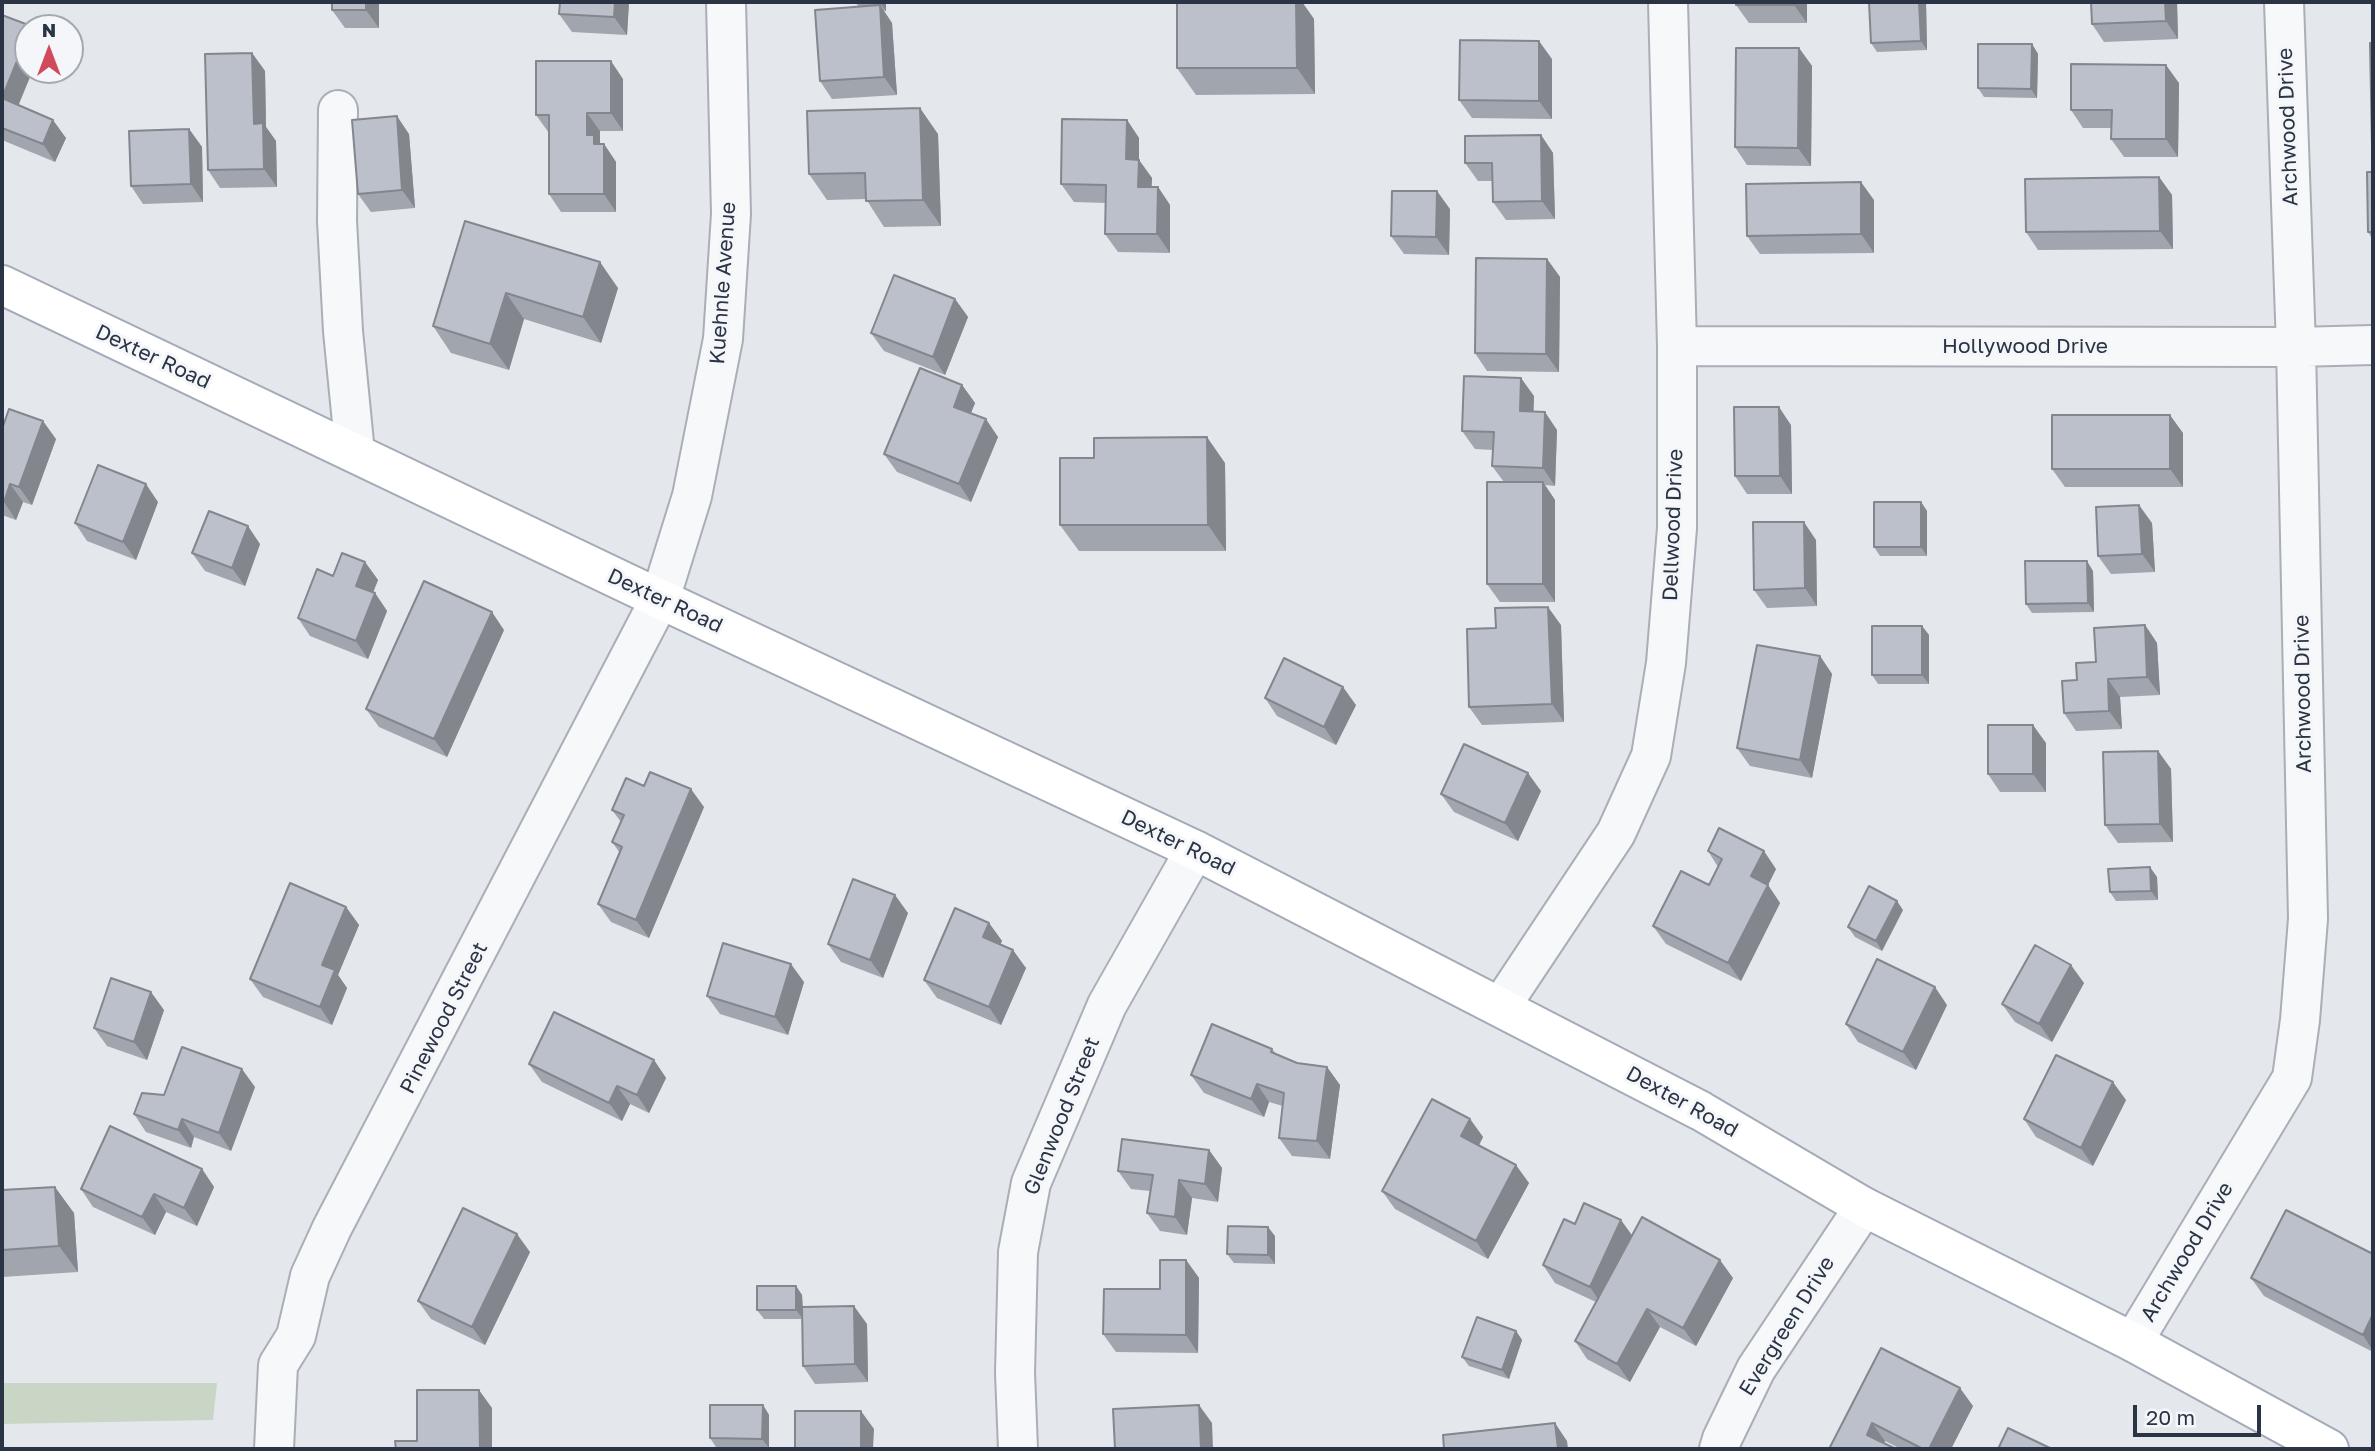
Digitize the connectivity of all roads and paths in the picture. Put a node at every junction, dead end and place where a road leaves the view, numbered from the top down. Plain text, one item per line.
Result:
1 (726, 2) edge
2 (1668, 2) edge
3 (2284, 2) edge
4 (338, 110) dead end
5 (2, 285) edge
6 (2373, 345) edge
7 (1677, 346) junction
8 (2295, 347) junction
9 (355, 453) junction
10 (660, 599) junction
11 (1195, 850) junction
12 (1501, 1006) junction
13 (1864, 1207) junction
14 (2133, 1342) junction
15 (274, 1449) edge
16 (1018, 1449) edge
17 (1719, 1449) edge
18 (2329, 1449) edge

1 - 10 street, Kuehnle Avenue
2 - 7 street, Dellwood Drive
3 - 8 street, Archwood Drive
4 - 9 street
5 - 9 main road, Dexter Road
6 - 8 street, Hollywood Drive
7 - 8 street, Hollywood Drive
7 - 12 street, Dellwood Drive
8 - 14 street, Archwood Drive
9 - 10 main road, Dexter Road
10 - 11 main road, Dexter Road
10 - 15 street, Pinewood Street
11 - 12 main road, Dexter Road
11 - 16 street, Glenwood Street
12 - 13 main road, Dexter Road
13 - 14 main road, Dexter Road
13 - 17 street, Evergreen Drive
14 - 18 main road, Dexter Road

